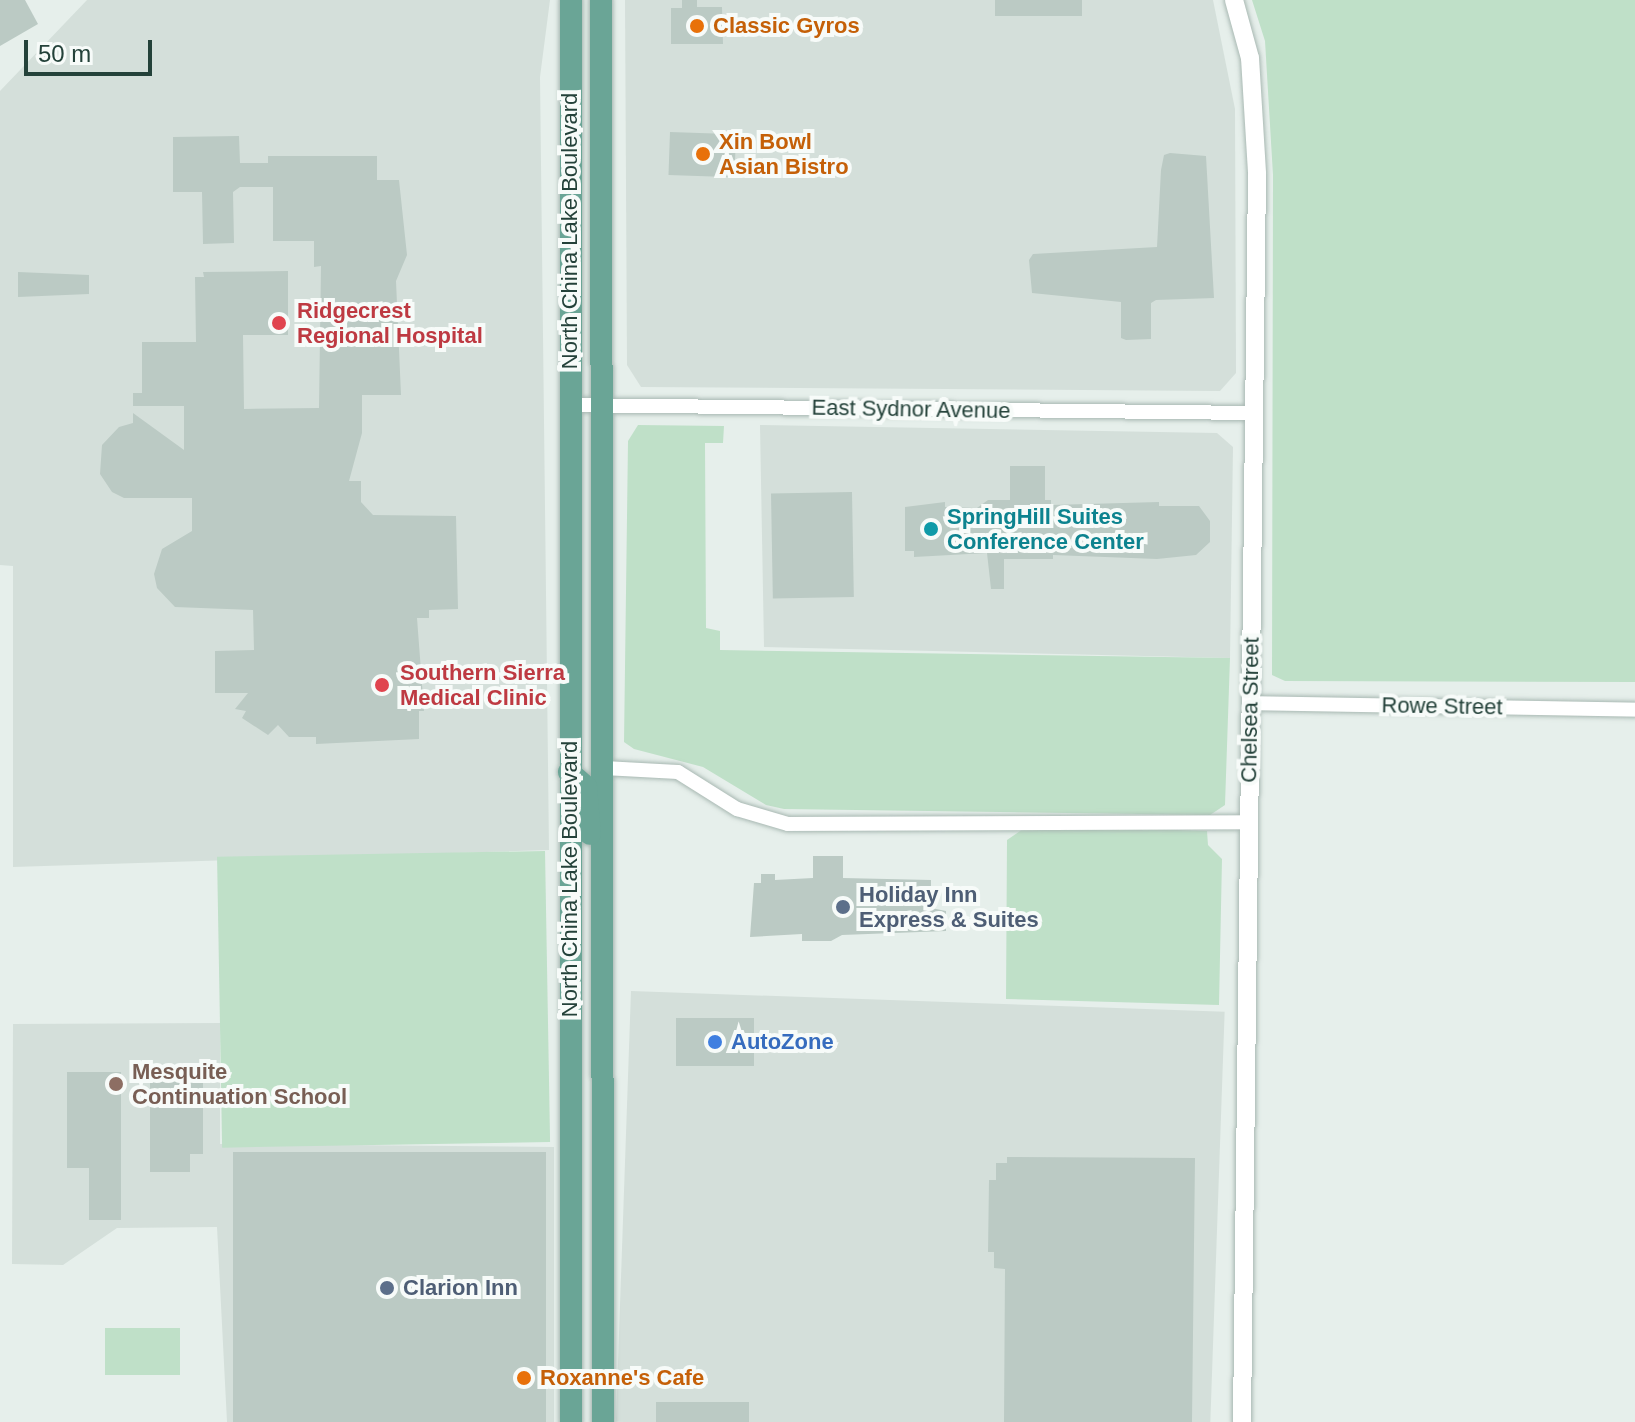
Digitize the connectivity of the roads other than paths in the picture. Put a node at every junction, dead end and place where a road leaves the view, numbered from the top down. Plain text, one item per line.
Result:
1 (571, 0) edge
2 (601, 0) edge
3 (1234, 0) edge
4 (569, 405) junction
5 (601, 405) junction
6 (1254, 413) junction
7 (1249, 703) junction
8 (1635, 710) edge
9 (604, 768) junction
10 (569, 772) junction
11 (1249, 822) junction
12 (605, 912) junction
13 (571, 1422) edge
14 (603, 1422) edge
15 (1242, 1422) edge

1 - 4 main road, North China Lake Boulevard
2 - 5 main road, North China Lake Boulevard
3 - 6 street, Chelsea Street
4 - 5 street, East Sydnor Avenue
4 - 10 main road, North China Lake Boulevard
5 - 6 street, East Sydnor Avenue
5 - 9 main road, North China Lake Boulevard
6 - 7 street, Chelsea Street
7 - 8 street, Rowe Street
7 - 11 street, Chelsea Street
9 - 11 street
9 - 12 main road, North China Lake Boulevard
10 - 12 main road
10 - 13 main road, North China Lake Boulevard
11 - 15 street, Chelsea Street
12 - 14 main road, North China Lake Boulevard

